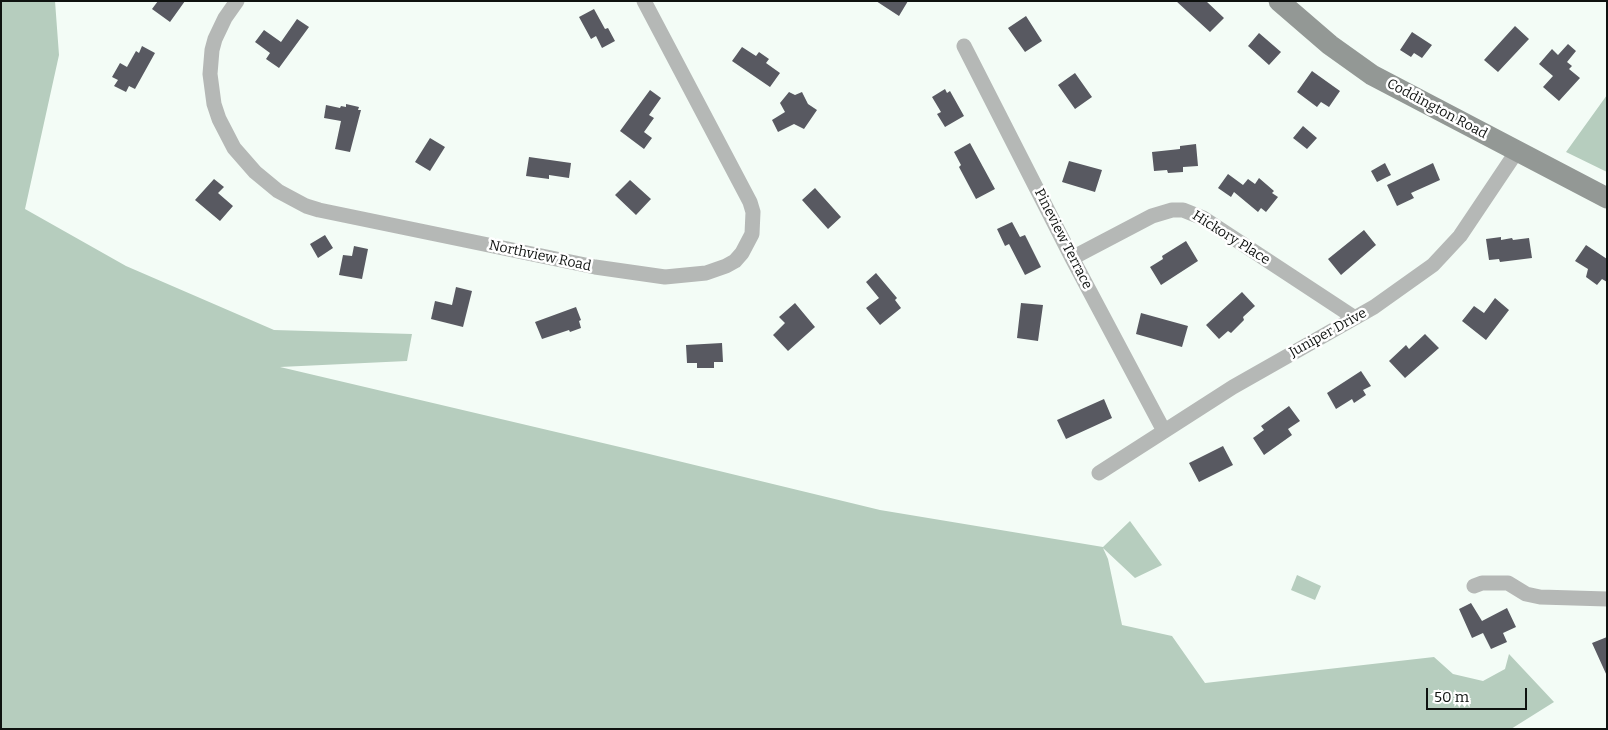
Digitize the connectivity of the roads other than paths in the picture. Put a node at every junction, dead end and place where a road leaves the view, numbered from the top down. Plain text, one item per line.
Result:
1 (237, 1) edge
2 (644, 1) edge
3 (1279, 1) edge
4 (964, 46) dead end
5 (1517, 151) junction
6 (1607, 198) edge
7 (1072, 258) junction
8 (1356, 318) junction
9 (1164, 431) junction
10 (1099, 473) dead end
11 (1474, 586) dead end
12 (1607, 599) edge

1 - 2 street, Northview Road
3 - 5 street, Coddington Road
4 - 7 street, Pineview Terrace
5 - 6 street, Coddington Road
5 - 8 street, Juniper Drive
7 - 8 street, Hickory Place
7 - 9 street, Pineview Terrace
8 - 9 street, Juniper Drive
9 - 10 street, Juniper Drive
11 - 12 street

